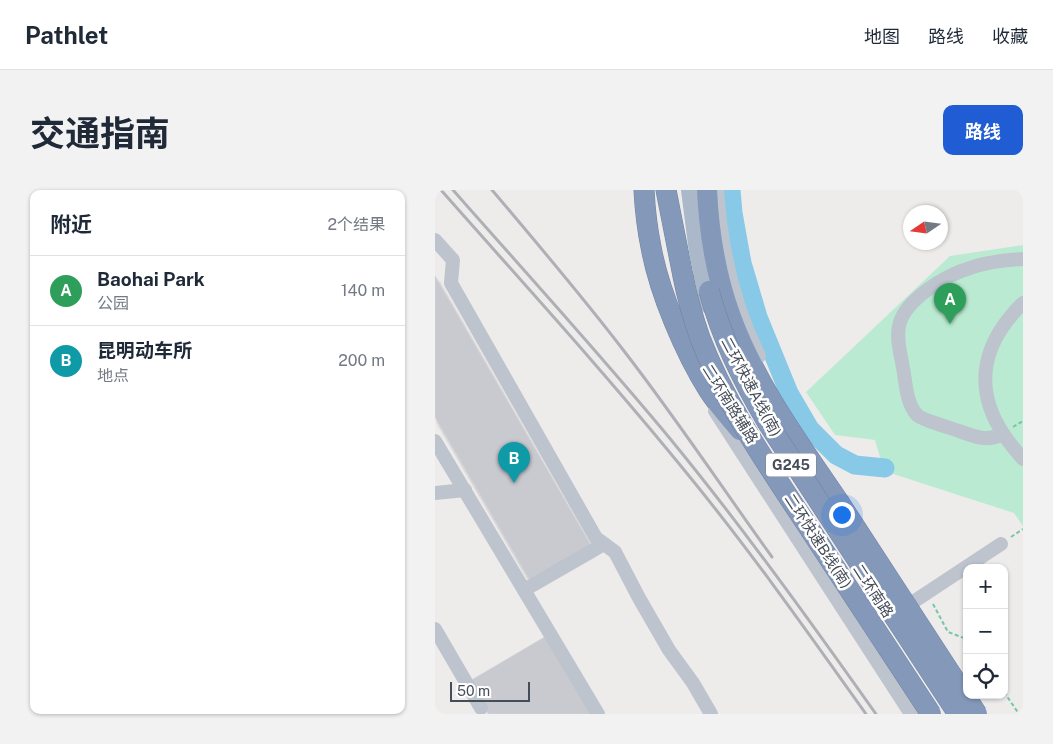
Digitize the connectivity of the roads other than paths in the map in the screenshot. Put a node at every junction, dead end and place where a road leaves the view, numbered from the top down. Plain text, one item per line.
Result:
1 (635, 190) edge
2 (644, 190) edge
3 (666, 190) edge
4 (673, 190) edge
5 (692, 190) edge
6 (705, 190) edge
7 (717, 190) edge
8 (435, 240) edge
9 (1023, 259) edge
10 (683, 276) junction
11 (709, 291) junction
12 (1023, 303) edge
13 (752, 396) junction
14 (1003, 434) junction
15 (435, 440) edge
16 (1023, 460) edge
17 (465, 490) junction
18 (435, 493) edge
19 (791, 495) junction
20 (839, 502) junction
21 (604, 544) junction
22 (1001, 544) road end
23 (524, 590) junction
24 (915, 601) junction
25 (890, 617) junction
26 (435, 629) edge
27 (963, 675) edge
28 (979, 699) edge
29 (481, 708) dead end
30 (599, 714) edge
31 (711, 714) edge
32 (911, 714) edge
33 (933, 714) edge
34 (954, 714) edge
35 (958, 714) edge
36 (977, 714) edge
37 (989, 714) edge

1 - 32 street, 二环南路辅路
2 - 19 highway
3 - 10 highway
4 - 10 highway, 二环快速B线(南)
4 - 19 main road, 二环南路 / G245
5 - 11 highway, 二环快速A线(南)
5 - 25 main road, 二环南路 / G245
6 - 11 highway
6 - 20 highway
7 - 24 street
8 - 21 street
9 - 14 street
10 - 33 highway, 二环快速B线(南), bridge
11 - 13 highway, 二环快速A线(南), bridge
12 - 14 street
13 - 20 highway, bridge
13 - 35 highway, 二环快速A线(南), bridge
14 - 16 street
15 - 17 street
17 - 18 street
17 - 23 street
19 - 33 main road, 二环南路 / G245
20 - 36 highway, bridge
21 - 23 street
21 - 31 street
22 - 24 street
23 - 30 street
24 - 25 street
24 - 27 street
25 - 34 main road, 二环南路 / G245
26 - 29 street
28 - 37 street

